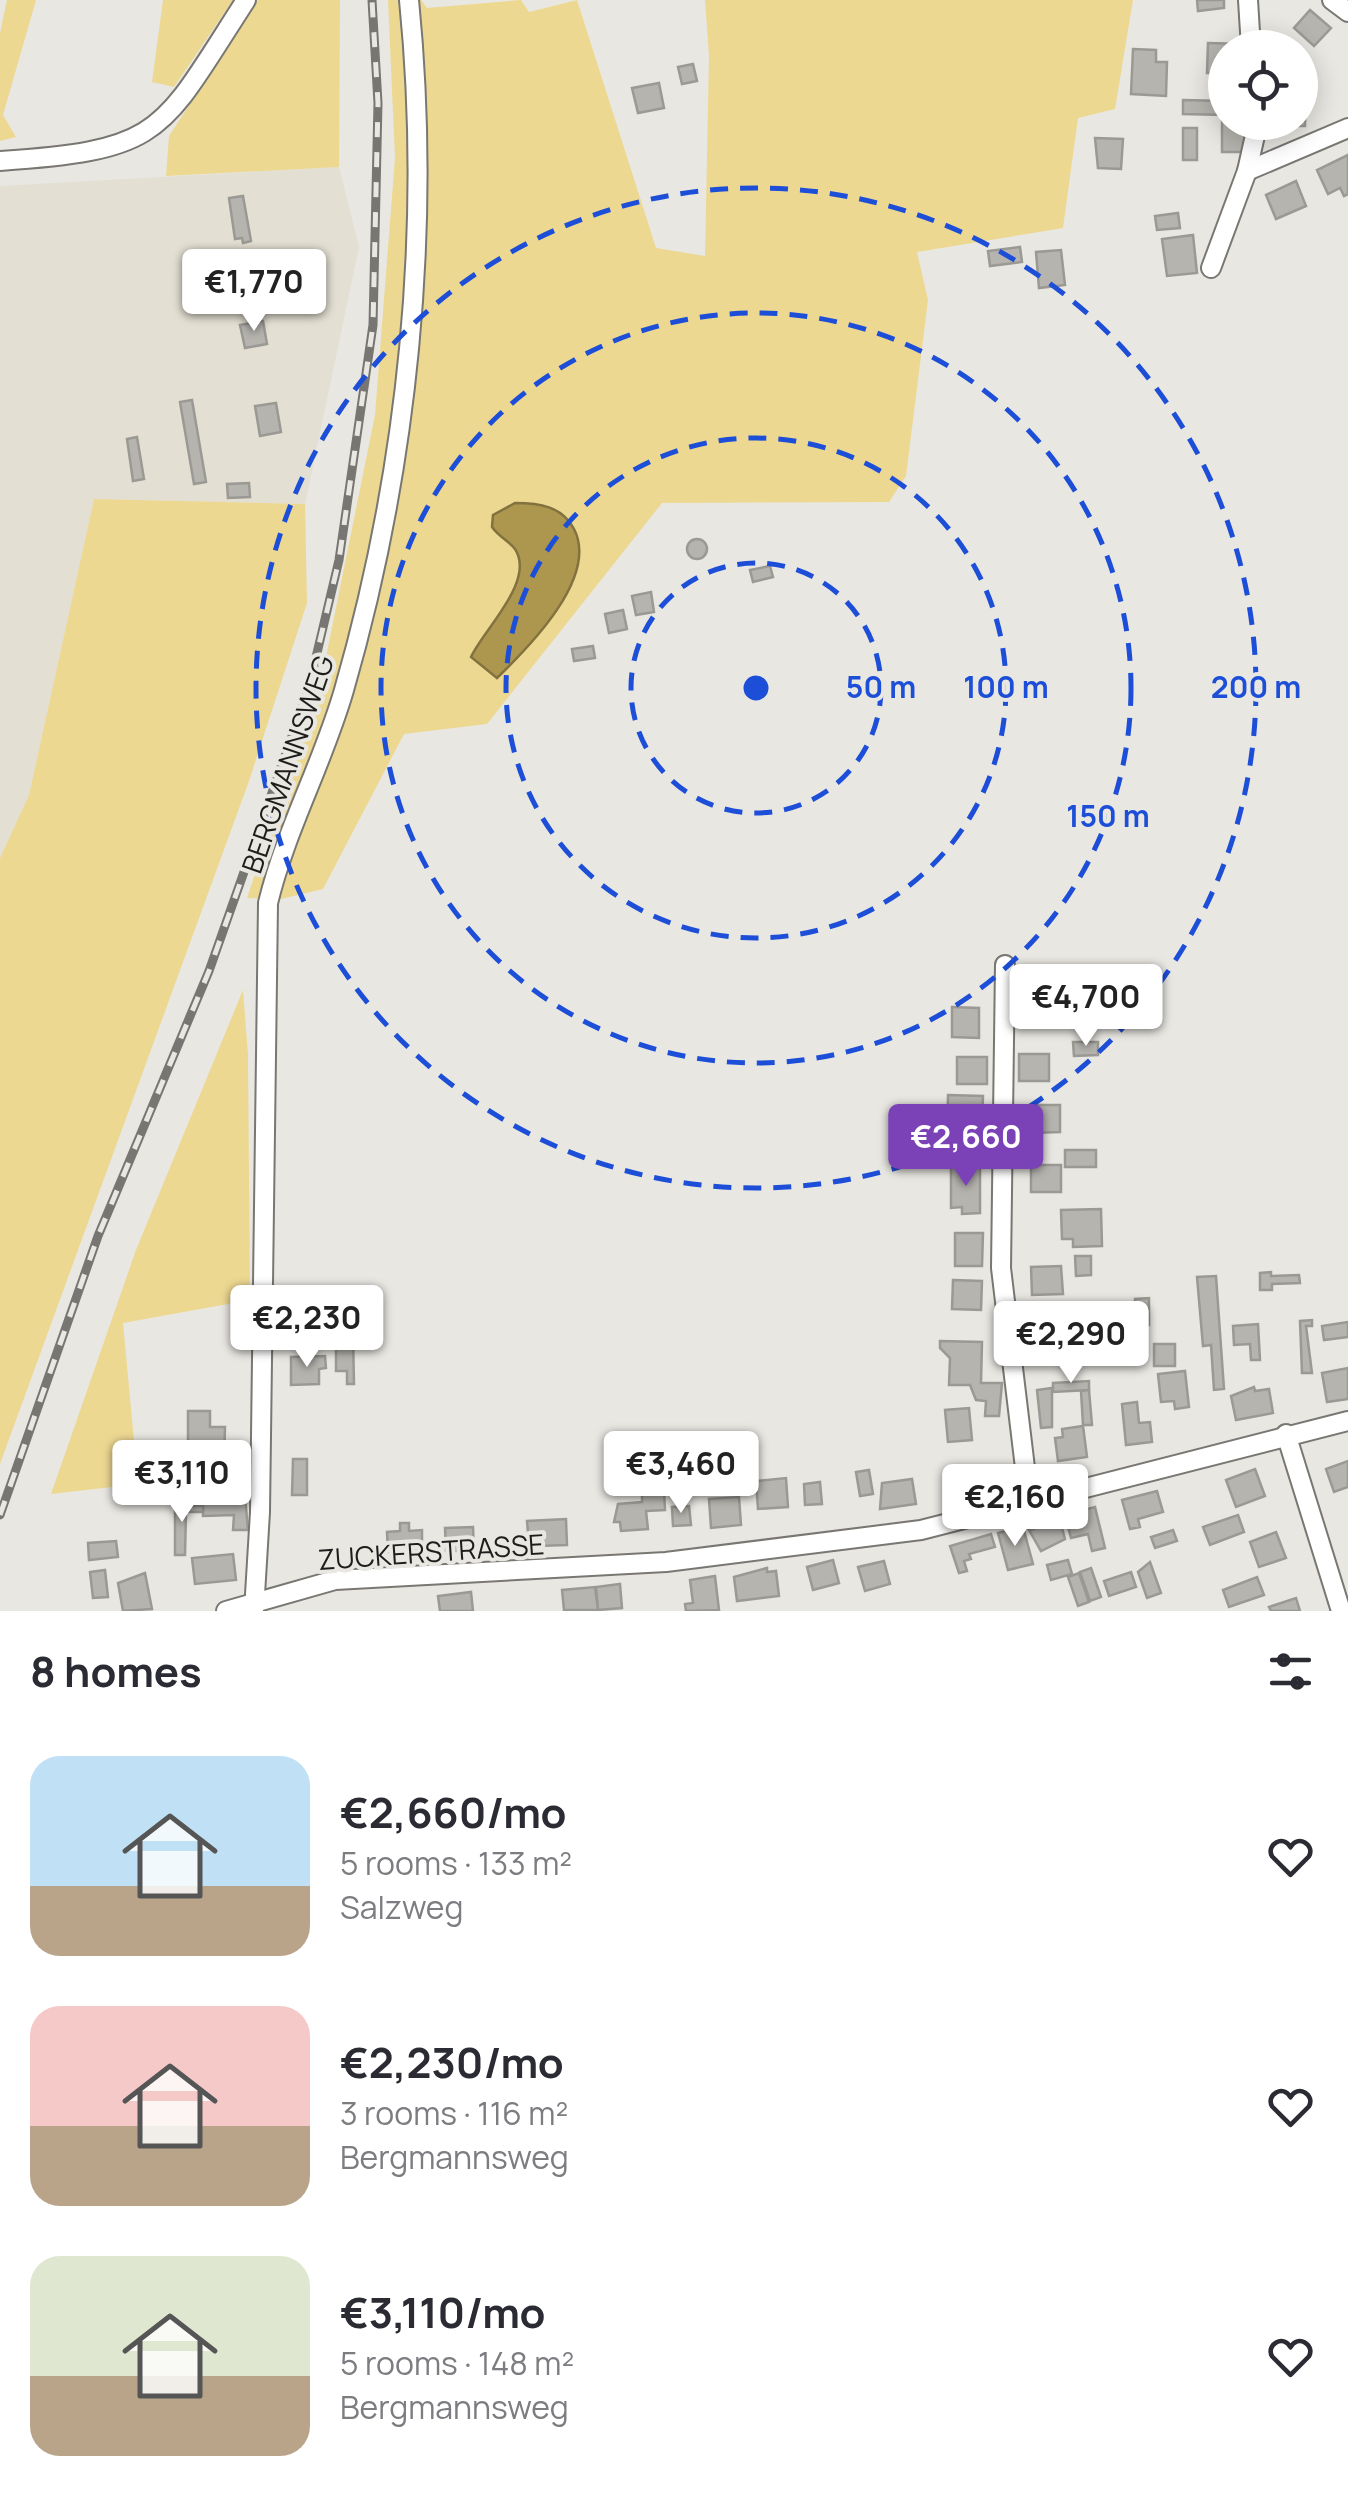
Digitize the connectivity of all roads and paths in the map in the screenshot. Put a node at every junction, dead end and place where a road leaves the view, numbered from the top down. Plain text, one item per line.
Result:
1 (246, 0) edge
2 (409, 0) edge
3 (1248, 0) edge
4 (1332, 0) edge
5 (1348, 12) edge
6 (1250, 30) edge
7 (1348, 128) edge
8 (1254, 140) edge
9 (0, 161) edge
10 (1247, 171) junction
11 (1210, 268) dead end
12 (1004, 965) dead end
13 (1348, 1421) edge
14 (1286, 1434) junction
15 (1029, 1502) junction
16 (254, 1607) edge
17 (226, 1611) edge
18 (1341, 1611) edge

1 - 9 street
2 - 16 street, BERGMANNSWEG
3 - 6 street
4 - 5 street
7 - 10 street
8 - 10 street
10 - 11 street
12 - 15 street
13 - 14 street, ZUCKERSTRASSE
14 - 15 street, ZUCKERSTRASSE
14 - 18 street
15 - 16 street, ZUCKERSTRASSE
16 - 17 street, ZUCKERSTRASSE

